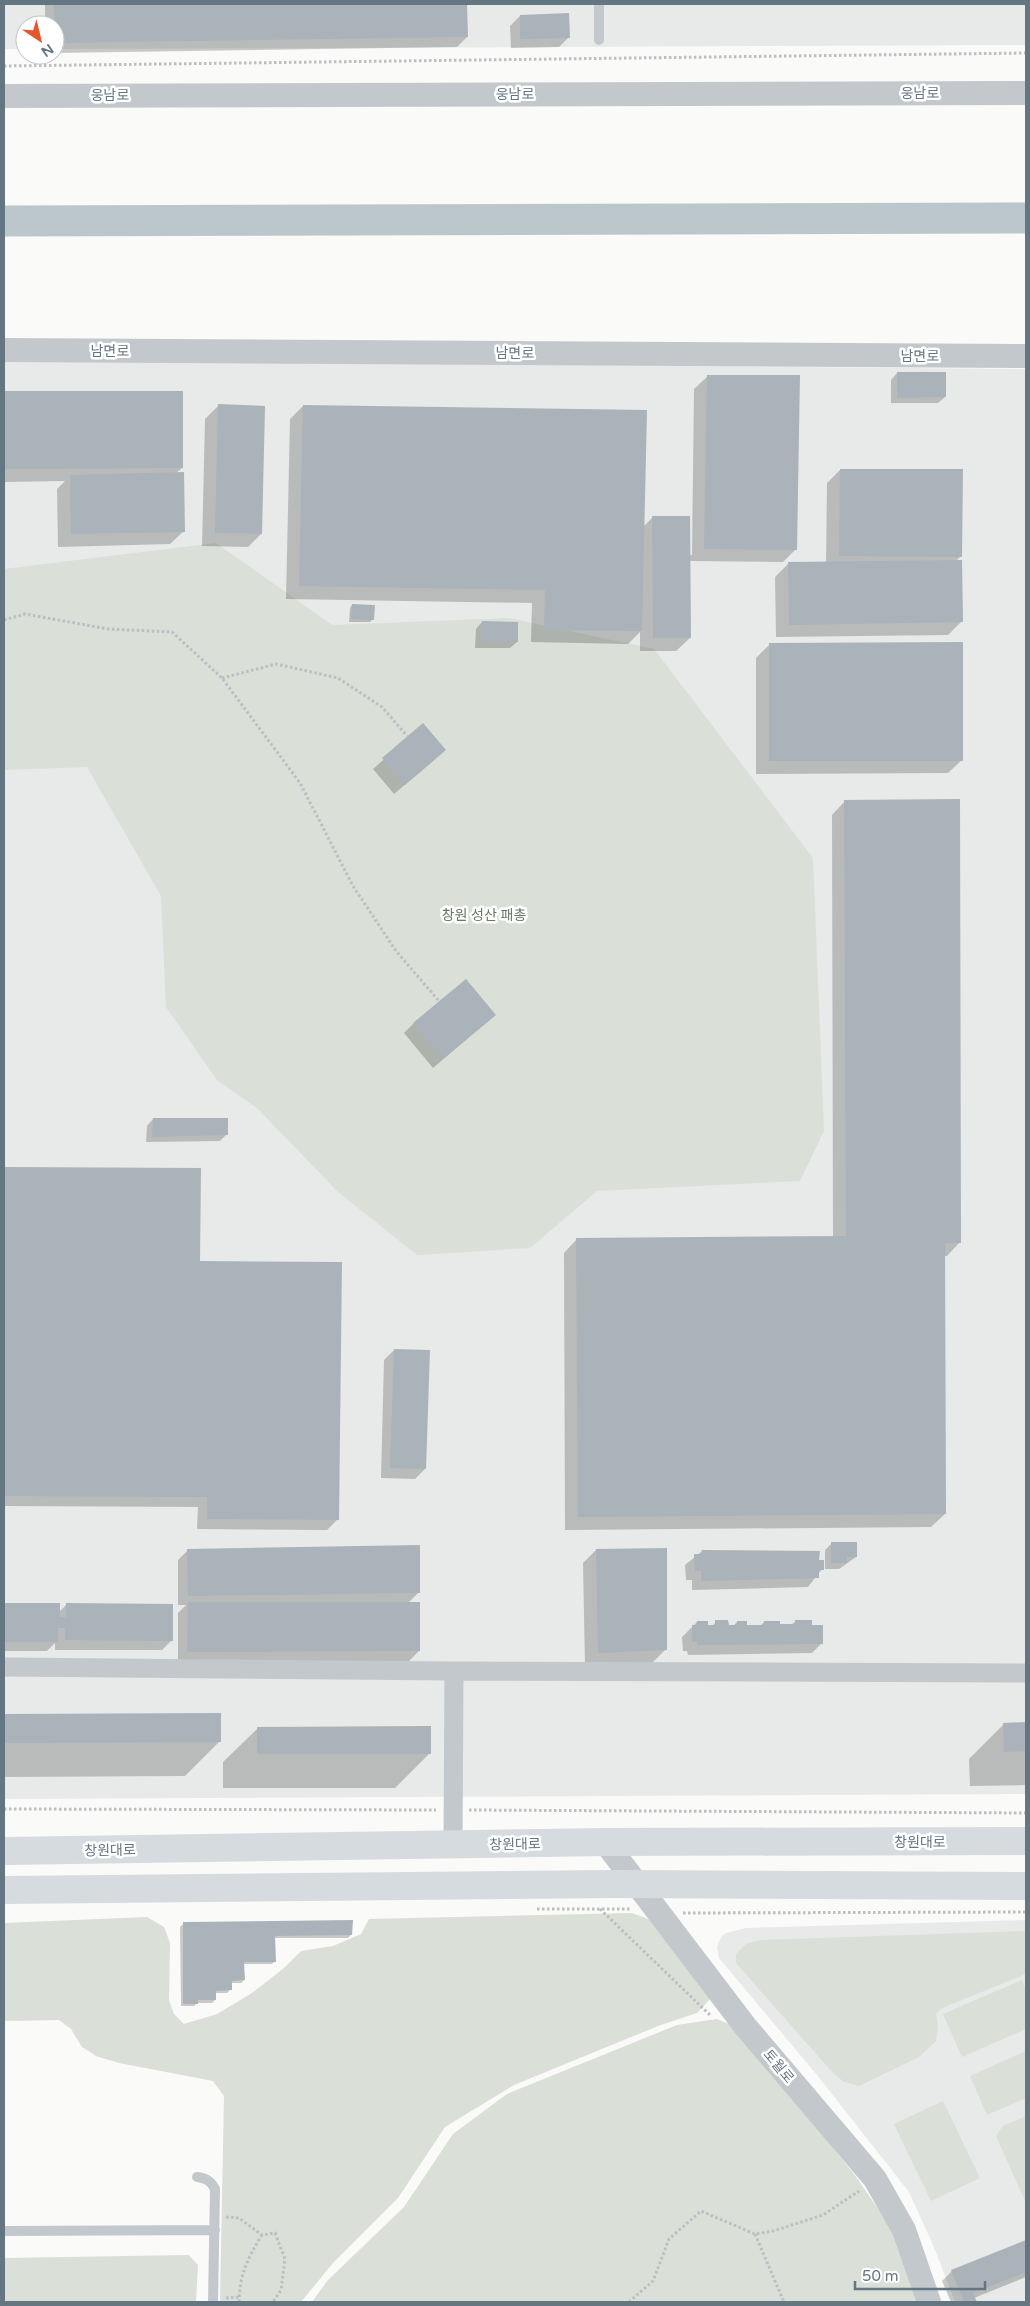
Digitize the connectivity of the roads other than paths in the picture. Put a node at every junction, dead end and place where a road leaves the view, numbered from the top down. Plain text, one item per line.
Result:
1 (599, 4) edge
2 (599, 40) dead end
3 (1026, 93) edge
4 (4, 96) edge
5 (4, 350) edge
6 (1026, 356) edge
7 (4, 1667) edge
8 (454, 1671) junction
9 (1026, 1673) edge
10 (1026, 1841) edge
11 (605, 1842) junction
12 (453, 1845) junction
13 (4, 1851) edge
14 (638, 1885) junction
15 (1026, 1886) edge
16 (4, 1890) edge
17 (197, 2177) dead end
18 (215, 2230) junction
19 (4, 2231) edge
20 (213, 2302) edge
21 (929, 2302) edge

1 - 2 lane
3 - 4 street, 웅남로
5 - 6 street, 남면로
7 - 8 street
8 - 9 street
8 - 12 street
10 - 11 main road, 창원대로
11 - 12 main road, 창원대로
11 - 14 street, 토월로
12 - 13 main road, 창원대로
14 - 15 main road
14 - 16 main road
14 - 21 street, 토월로
17 - 18 lane
18 - 19 lane
18 - 20 lane

